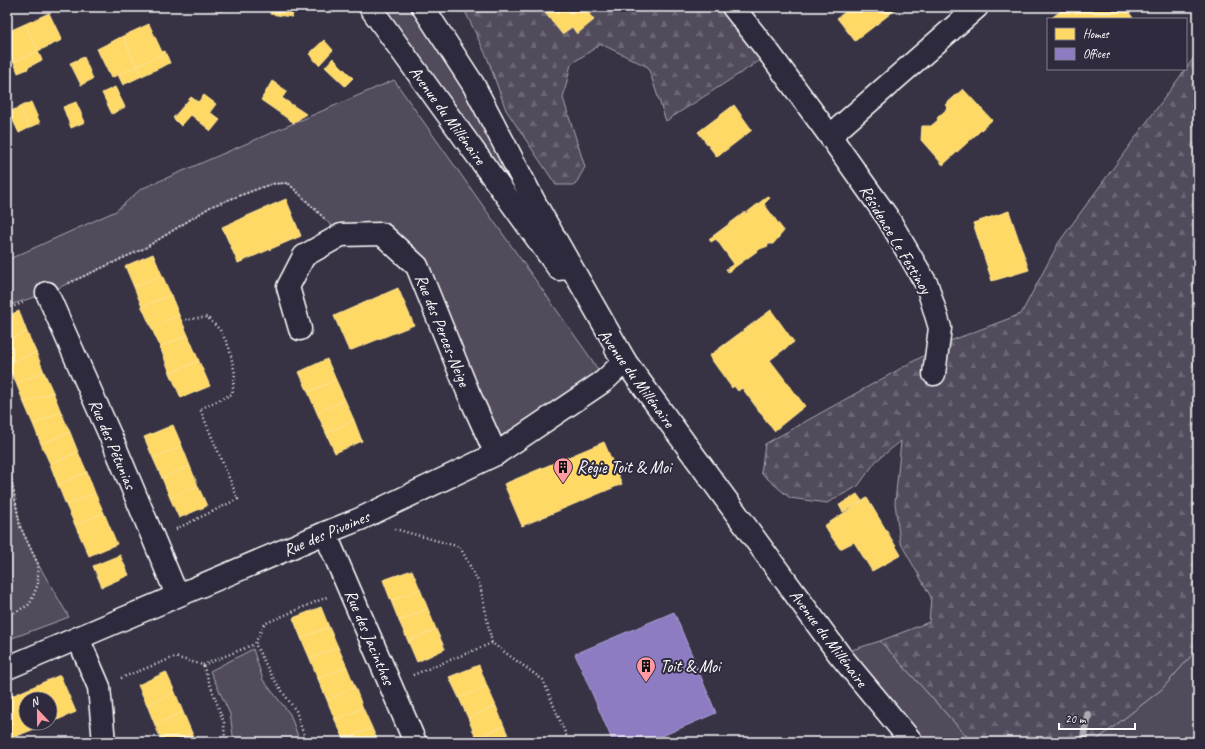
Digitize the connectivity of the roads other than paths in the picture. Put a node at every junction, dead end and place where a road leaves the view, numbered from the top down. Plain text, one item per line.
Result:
1 (370, 7) edge
2 (422, 7) edge
3 (733, 7) edge
4 (977, 7) edge
5 (830, 136) junction
6 (47, 293) road end
7 (300, 329) dead end
8 (625, 361) junction
9 (934, 374) dead end
10 (496, 454) junction
11 (325, 533) junction
12 (177, 595) junction
13 (78, 638) junction
14 (7, 668) edge
15 (104, 742) edge
16 (415, 742) edge
17 (912, 742) edge

1 - 8 street, Avenue du Millénaire
2 - 8 street
3 - 5 street, Résidence Le Festinoy
4 - 5 street
5 - 9 street, Résidence Le Festinoy
6 - 12 street, Rue des Pétunias
7 - 10 street, Rue des Perces-Neige
8 - 10 street, Rue des Pivoines
8 - 17 street, Avenue du Millénaire
10 - 11 street, Rue des Pivoines
11 - 12 street, Rue des Pivoines
11 - 16 street, Rue des Jacinthes
12 - 13 street, Rue des Pivoines
13 - 14 street, Rue des Pivoines
13 - 15 street

